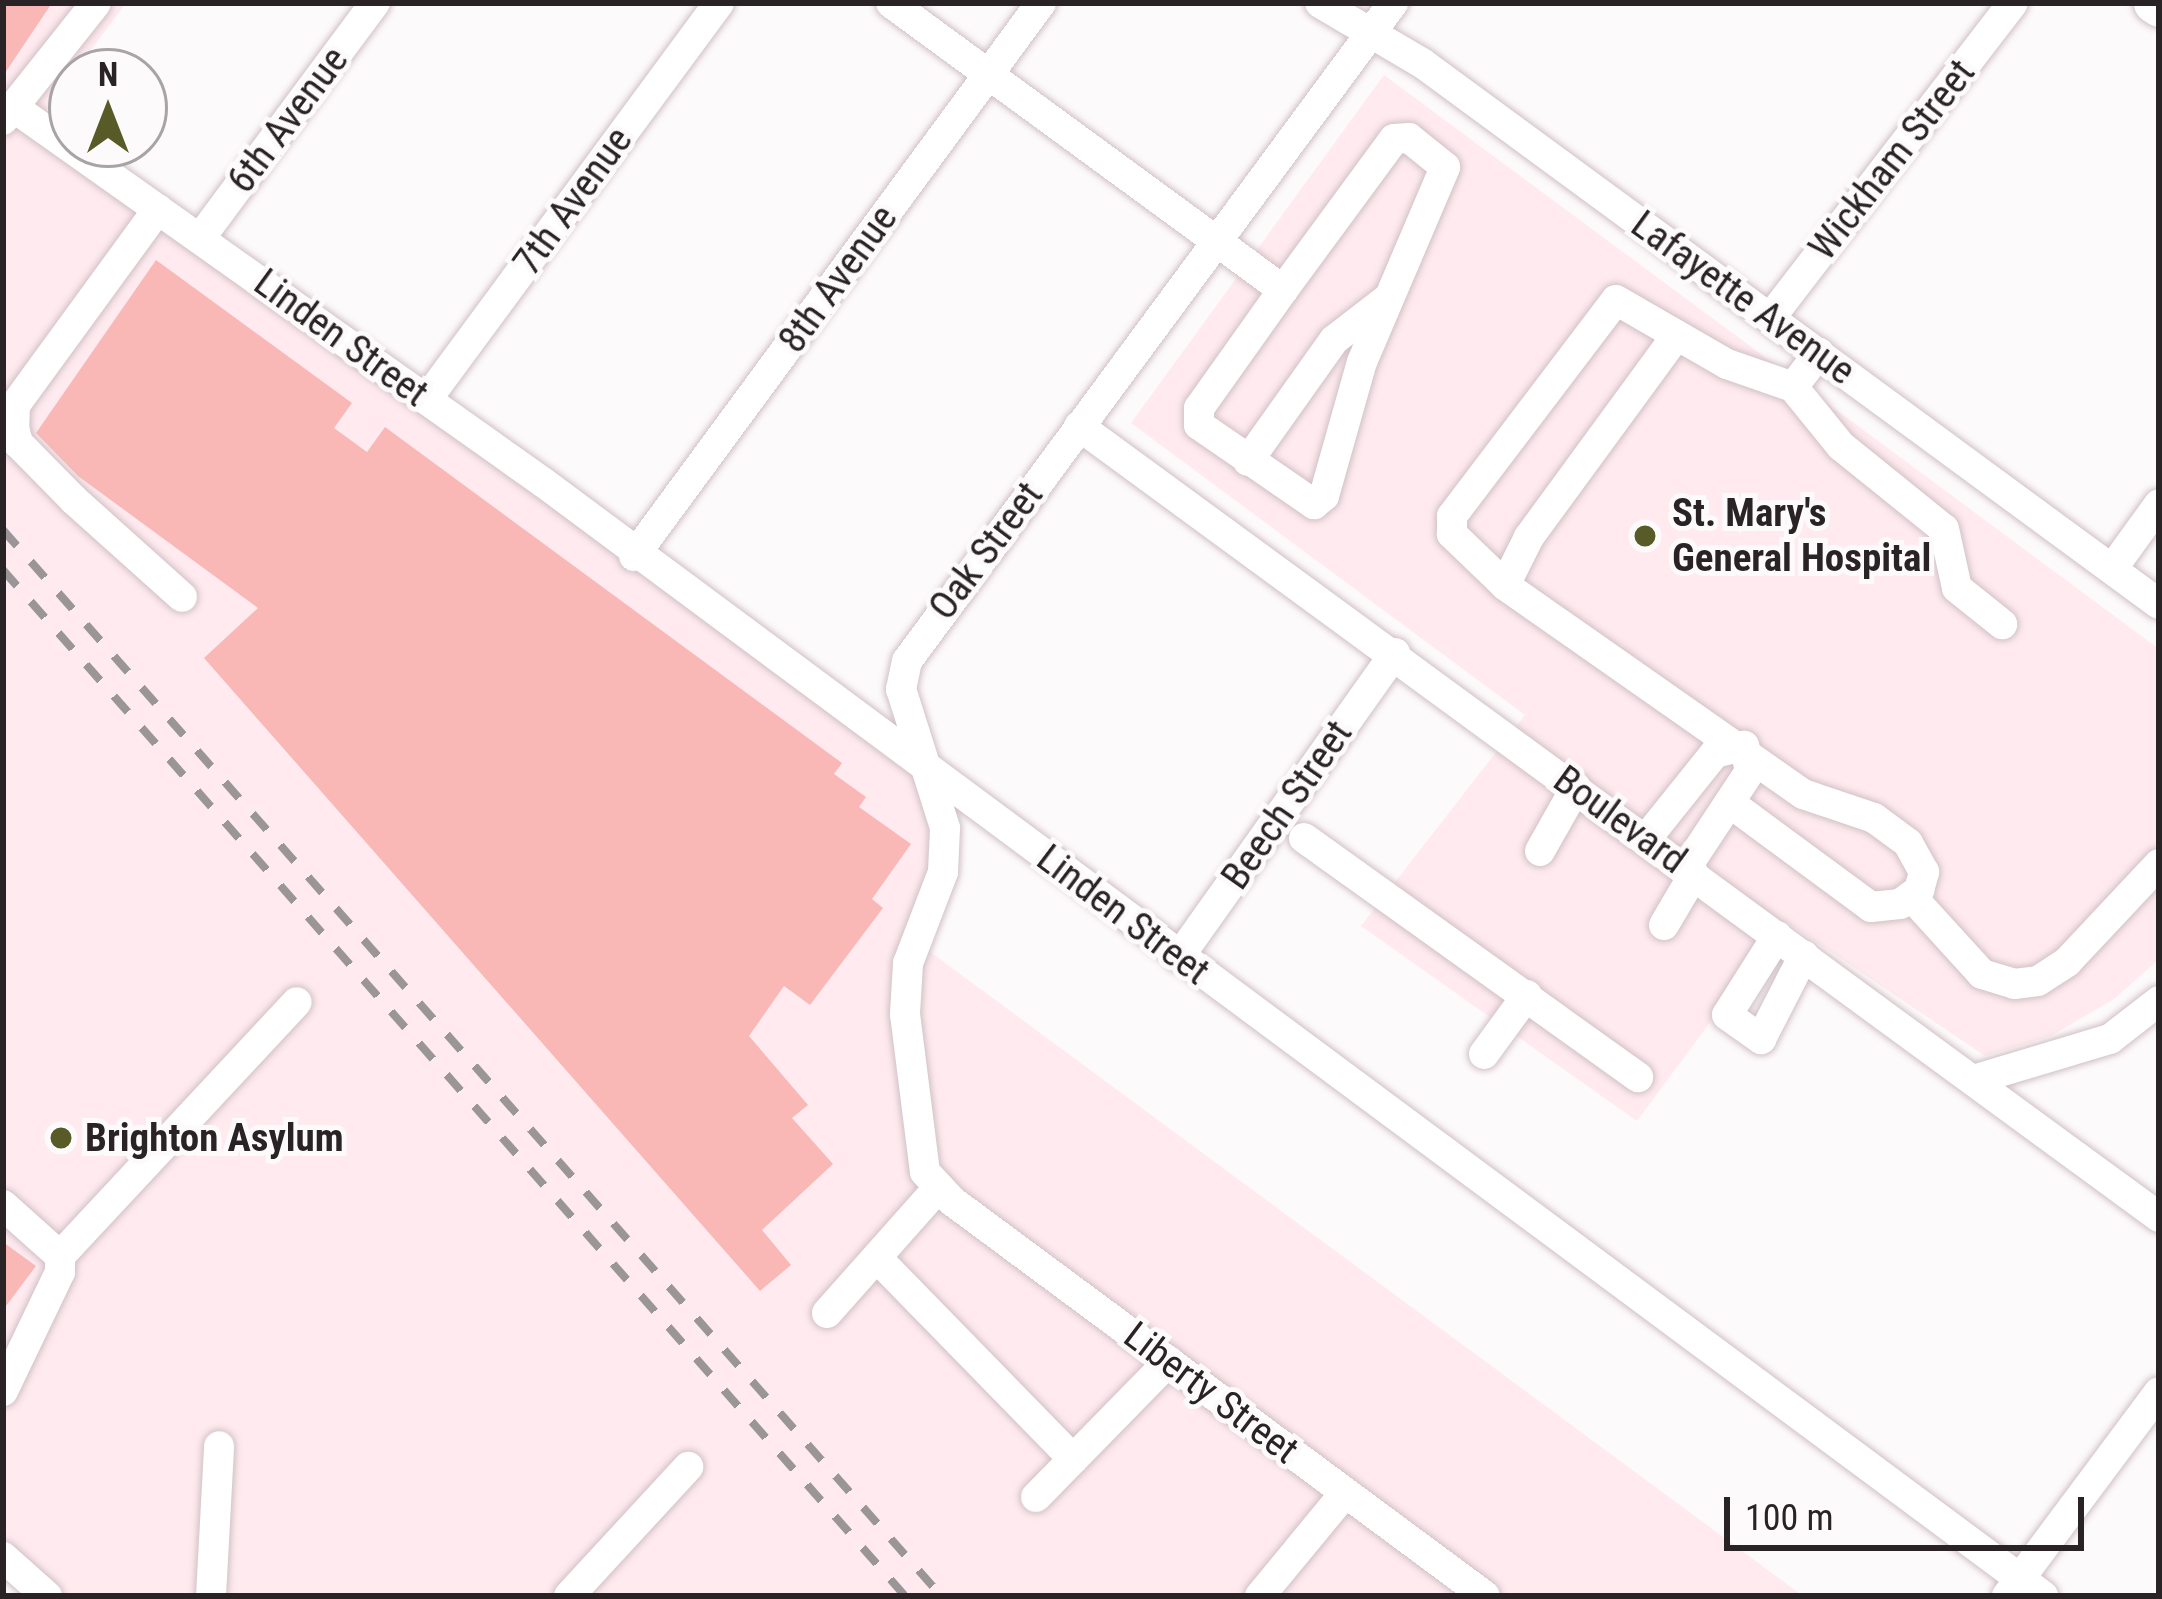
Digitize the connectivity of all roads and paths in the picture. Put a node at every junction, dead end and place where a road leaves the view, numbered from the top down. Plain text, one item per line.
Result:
1 (96, 3) edge
2 (375, 3) edge
3 (719, 3) edge
4 (891, 3) edge
5 (1042, 3) edge
6 (1321, 3) edge
7 (1393, 3) edge
8 (2013, 3) edge
9 (1370, 34) junction
10 (988, 75) junction
11 (9, 114) edge
12 (158, 209) junction
13 (201, 237) junction
14 (1214, 240) junction
15 (1283, 290) junction
16 (1387, 299) junction
17 (1771, 317) junction
18 (1677, 335) junction
19 (1819, 353) junction
20 (1793, 388) junction
21 (427, 399) junction
22 (1079, 426) junction
23 (1248, 461) junction
24 (2159, 504) edge
25 (634, 556) junction
26 (2111, 568) junction
27 (1505, 585) junction
28 (182, 597) dead end
29 (2159, 604) edge
30 (2002, 624) dead end
31 (1395, 653) junction
32 (1744, 746) junction
33 (926, 769) junction
34 (1576, 787) junction
35 (1730, 803) junction
36 (1304, 838) dead end
37 (1646, 839) junction
38 (1540, 851) dead end
39 (2159, 864) edge
40 (1690, 872) junction
41 (1911, 896) junction
42 (1664, 925) dead end
43 (1777, 936) junction
44 (1804, 956) junction
45 (1179, 957) junction
46 (1527, 995) junction
47 (2159, 1000) edge
48 (297, 1002) dead end
49 (1484, 1054) dead end
50 (1638, 1077) dead end
51 (1973, 1080) junction
52 (938, 1188) junction
53 (3, 1205) edge
54 (2159, 1216) edge
55 (60, 1256) junction
56 (877, 1258) junction
57 (827, 1313) dead end
58 (1169, 1361) junction
59 (3, 1391) edge
60 (2159, 1392) edge
61 (219, 1446) dead end
62 (1073, 1460) junction
63 (688, 1467) dead end
64 (1344, 1494) junction
65 (1036, 1497) dead end
66 (3, 1558) edge
67 (2023, 1590) edge
68 (47, 1596) edge
69 (211, 1596) edge
70 (568, 1596) edge
71 (1259, 1596) edge
72 (1485, 1596) edge

1 - 11 street
2 - 13 street, 6th Avenue
3 - 21 street, 7th Avenue
4 - 10 street
5 - 10 street, 8th Avenue
6 - 9 street, Lafayette Avenue
7 - 9 street, Oak Street
8 - 17 street, Wickham Street
9 - 14 street, Oak Street
9 - 17 street, Lafayette Avenue
10 - 14 street
10 - 25 street, 8th Avenue
11 - 12 street, Linden Street
12 - 13 street, Linden Street
12 - 28 street
13 - 21 street, Linden Street
14 - 15 street
14 - 22 street, Oak Street
15 - 16 street
15 - 23 street
16 - 23 street
16 - 23 street
17 - 19 street, Lafayette Avenue
18 - 20 street
18 - 27 street
18 - 27 street
19 - 20 street
19 - 26 street, Lafayette Avenue
20 - 30 street
21 - 25 street, Linden Street
22 - 31 street, Boulevard
22 - 33 street, Oak Street
24 - 26 street
25 - 33 street, Linden Street
26 - 29 street, Lafayette Avenue
27 - 32 street
31 - 34 street, Boulevard
31 - 45 street, Beech Street
32 - 35 street
32 - 37 street
32 - 41 street
33 - 45 street, Linden Street
33 - 52 street, Oak Street
34 - 37 street, Boulevard
34 - 38 street
35 - 40 street
35 - 41 street
36 - 46 street
37 - 40 street, Boulevard
39 - 41 street
40 - 42 street
40 - 43 street, Boulevard
43 - 44 street, Boulevard
43 - 44 street
44 - 51 street, Boulevard
45 - 67 street, Linden Street
46 - 49 street
46 - 50 street
47 - 51 street
48 - 55 street
51 - 54 street, Boulevard
52 - 56 street
52 - 58 street, Liberty Street
53 - 55 street
55 - 59 street
56 - 57 street
56 - 62 street
58 - 62 street
58 - 64 street, Liberty Street
60 - 67 street
61 - 69 street
62 - 65 street
63 - 70 street
64 - 71 street
64 - 72 street, Liberty Street
66 - 68 street

